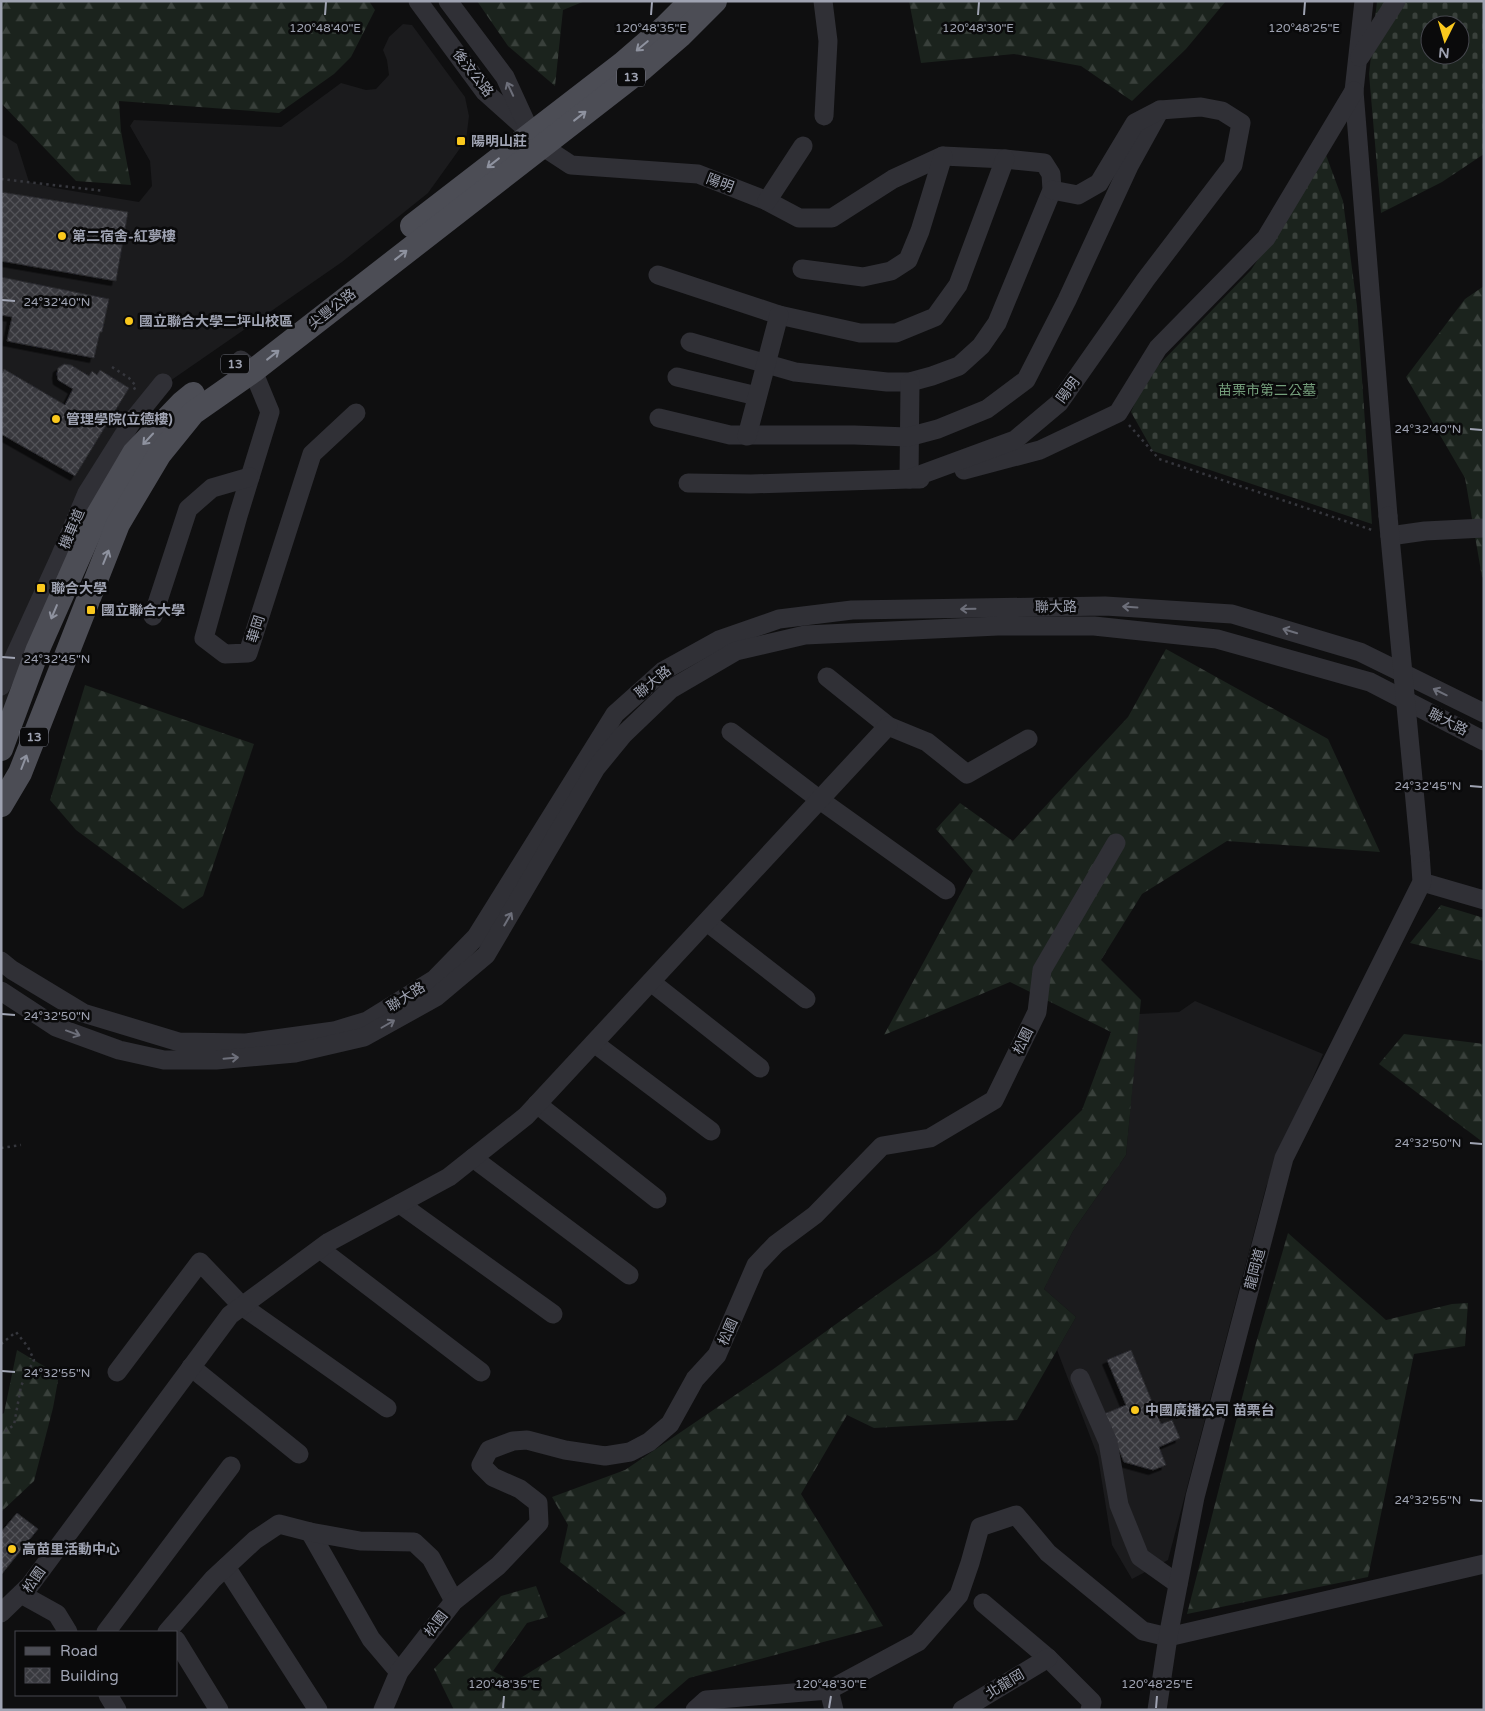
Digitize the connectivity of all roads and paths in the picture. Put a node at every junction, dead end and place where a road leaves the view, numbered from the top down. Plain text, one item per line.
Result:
1 (418, 1) edge
2 (448, 1) edge
3 (691, 1) edge
4 (715, 1) edge
5 (823, 1) edge
6 (1364, 1) edge
7 (1396, 1) edge
8 (1358, 60) junction
9 (1354, 91) junction
10 (1160, 110) junction
11 (824, 116) dead end
12 (536, 139) junction
13 (803, 146) dead end
14 (943, 156) junction
15 (1005, 159) junction
16 (1, 179) edge
17 (1052, 190) junction
18 (104, 191) dead end
19 (768, 201) junction
20 (802, 269) dead end
21 (658, 275) dead end
22 (779, 315) junction
23 (690, 342) dead end
24 (766, 363) junction
25 (246, 365) junction
26 (112, 367) dead end
27 (677, 377) dead end
28 (910, 382) junction
29 (164, 383) dead end
30 (136, 386) dead end
31 (756, 396) junction
32 (356, 413) dead end
33 (1118, 413) junction
34 (659, 418) dead end
35 (747, 436) junction
36 (908, 437) junction
37 (250, 477) junction
38 (909, 479) junction
39 (688, 484) dead end
40 (1484, 528) edge
41 (1390, 536) junction
42 (153, 616) dead end
43 (997, 617) junction
44 (827, 677) dead end
45 (1, 686) edge
46 (1484, 713) edge
47 (888, 726) junction
48 (731, 732) dead end
49 (1028, 739) dead end
50 (1484, 741) edge
51 (1, 749) edge
52 (820, 800) junction
53 (1, 805) edge
54 (1116, 843) dead end
55 (1422, 882) junction
56 (946, 890) dead end
57 (1484, 900) edge
58 (707, 922) junction
59 (1, 961) edge
60 (651, 982) junction
61 (1, 991) edge
62 (806, 999) dead end
63 (594, 1043) junction
64 (760, 1068) dead end
65 (537, 1104) junction
66 (711, 1131) dead end
67 (21, 1145) dead end
68 (1, 1148) edge
69 (473, 1158) junction
70 (657, 1199) dead end
71 (400, 1204) junction
72 (320, 1249) junction
73 (629, 1275) dead end
74 (242, 1306) junction
75 (553, 1314) dead end
76 (1, 1344) edge
77 (192, 1367) junction
78 (117, 1372) dead end
79 (481, 1372) dead end
80 (1080, 1378) dead end
81 (387, 1408) dead end
82 (1, 1434) edge
83 (299, 1454) dead end
84 (230, 1466) dead end
85 (310, 1532) junction
86 (1484, 1564) edge
87 (226, 1567) junction
88 (1178, 1584) junction
89 (21, 1594) junction
90 (454, 1601) junction
91 (983, 1603) dead end
92 (1, 1613) edge
93 (67, 1631) edge
94 (107, 1631) edge
95 (173, 1631) edge
96 (1168, 1637) junction
97 (178, 1644) edge
98 (1048, 1658) junction
99 (399, 1672) junction
100 (829, 1690) junction
101 (972, 1708) edge
102 (219, 1710) edge
103 (318, 1710) edge
104 (383, 1710) edge
105 (695, 1710) edge
106 (834, 1710) edge
107 (1090, 1710) edge
108 (1157, 1710) edge

1 - 12 street, 後汶公路
12 -> 2 street, 後汶公路
3 -> 12 main road, 尖豐公路 / 13
12 -> 4 main road, 尖豐公路 / 13
5 - 11 street
6 - 8 street
7 - 8 street
8 - 9 street
9 - 33 street
9 - 41 street, bridge
10 - 17 street, 陽明
10 - 36 street
10 - 38 street, 陽明
12 - 19 street, 陽明
12 - 25 main road, 尖豐公路 / 13
13 - 19 street
14 - 15 street, 陽明
14 - 19 street, 陽明
14 - 20 street
15 - 17 street, 陽明
15 - 22 street
16 - 18 path
17 - 28 street
21 - 22 street
22 - 24 street
23 - 24 street
24 - 28 street
24 - 31 street
25 - 37 street, 華岡
25 -> 51 main road, 尖豐公路 / 13
53 -> 25 main road, 尖豐公路 / 13
26 - 30 path
27 - 31 street
28 - 36 street
29 - 45 street, 機車道
31 - 35 street
32 - 37 street, 華岡
33 - 38 street
33 - 41 path
34 - 35 street
35 - 36 street
36 - 38 street
37 - 42 street
38 - 39 street, 陽明
40 - 41 street
41 - 55 street, bridge
46 -> 43 street, 聯大路
43 - 50 street, 聯大路
43 -> 59 street, 聯大路
61 -> 43 street, 聯大路
44 - 47 street
47 - 49 street
47 - 52 street, 松園
48 - 52 street
52 - 56 street
52 - 58 street, 松園
54 - 90 street, 松園
55 - 57 street
55 - 88 street, 龍岡道
58 - 60 street, 松園
58 - 62 street
60 - 63 street, 松園
60 - 64 street
63 - 65 street, 松園
63 - 66 street
65 - 69 street, 松園
65 - 70 street
67 - 68 path
69 - 71 street, 松園
69 - 73 street
71 - 72 street, 松園
71 - 75 street
72 - 74 street, 松園
72 - 79 street
74 - 77 street, 松園
74 - 78 street
74 - 81 street
76 - 82 path
77 - 83 street
77 - 89 street, 松園
80 - 88 street
84 - 94 street
85 - 87 street
85 - 90 street
85 - 99 street
86 - 96 street
87 - 95 street
87 - 103 street
88 - 96 street, 龍岡道
89 - 92 street
89 - 93 street, 松園
90 - 99 street, 松園
91 - 98 street
96 - 100 street
96 - 108 street, 龍岡道
97 - 102 street
98 - 101 street, 北龍岡
98 - 107 street
99 - 104 street, 松園
100 - 105 street
100 - 106 street

